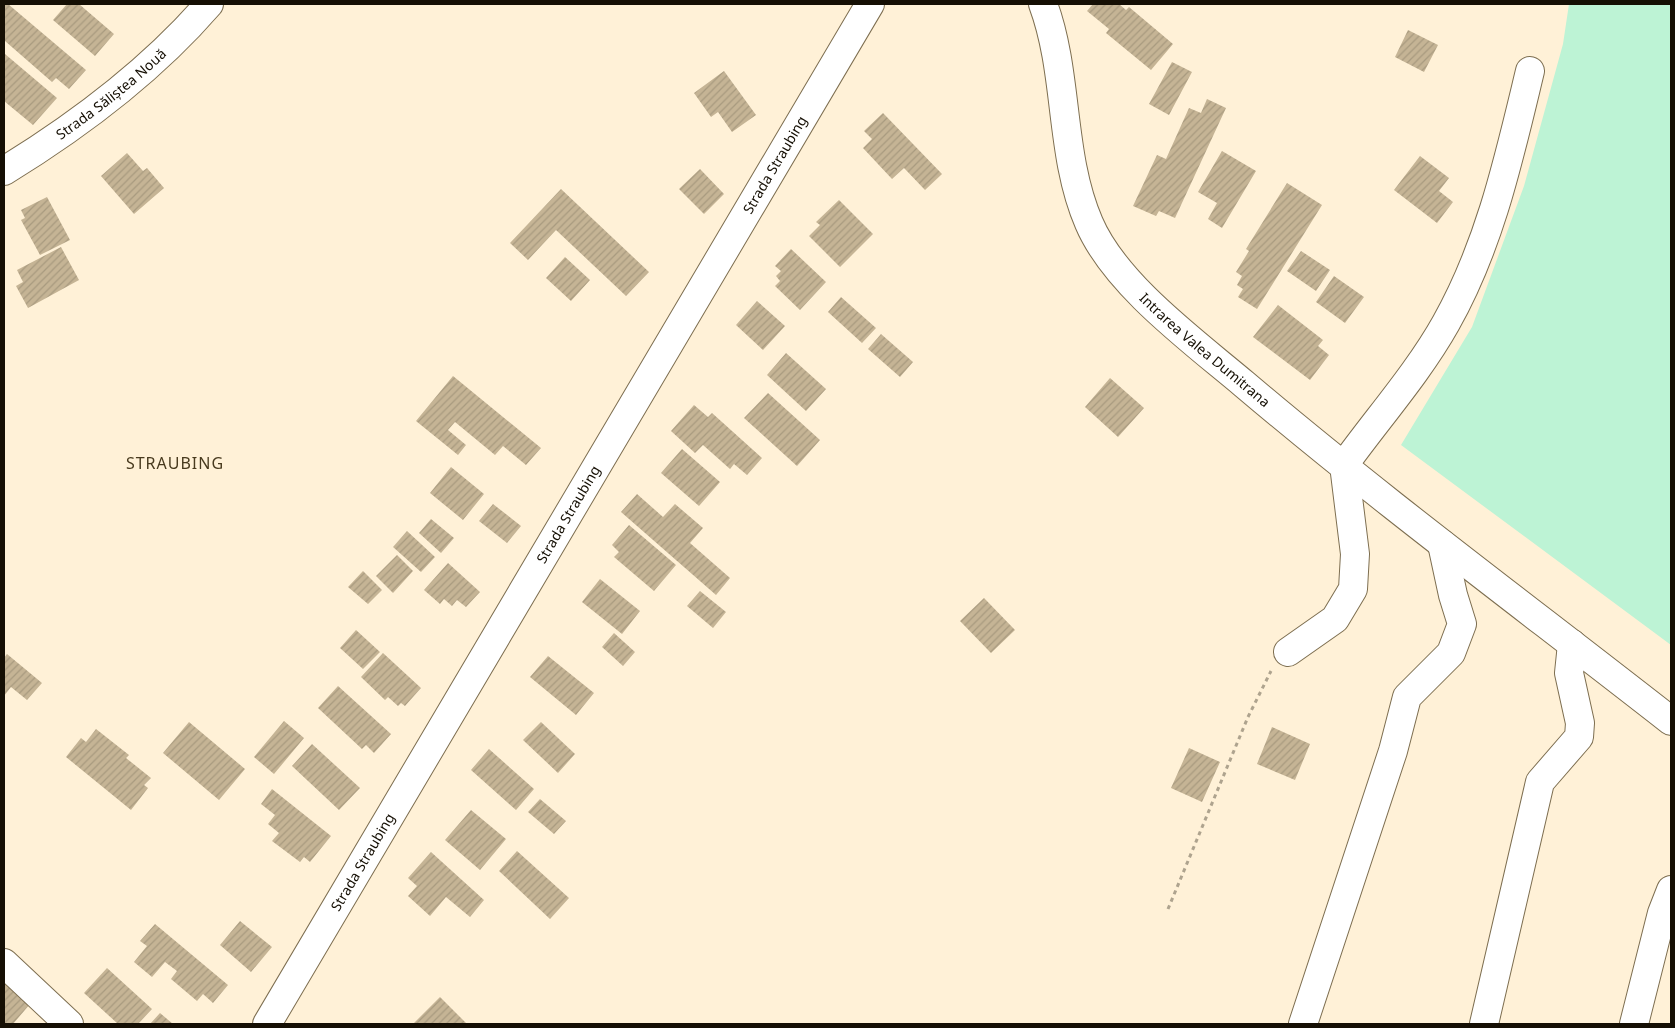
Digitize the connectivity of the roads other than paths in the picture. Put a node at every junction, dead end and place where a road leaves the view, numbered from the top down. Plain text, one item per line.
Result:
1 (209, 4) edge
2 (870, 4) edge
3 (1042, 4) edge
4 (1530, 71) dead end
5 (4, 171) edge
6 (1344, 466) junction
7 (1442, 544) junction
8 (1572, 644) junction
9 (1288, 652) road end
10 (1671, 721) edge
11 (1671, 890) edge
12 (4, 963) edge
13 (69, 1024) edge
14 (267, 1024) edge
15 (1303, 1024) edge
16 (1484, 1024) edge
17 (1634, 1024) edge

1 - 5 street, Strada Săliștea Nouă
2 - 14 street, Strada Straubing
3 - 6 street, Intrarea Valea Dumitrana
4 - 6 street
6 - 7 street, Intrarea Valea Dumitrana
6 - 9 street
7 - 8 street, Intrarea Valea Dumitrana
7 - 15 street
8 - 10 street, Intrarea Valea Dumitrana
8 - 16 street
11 - 17 street
12 - 13 street

